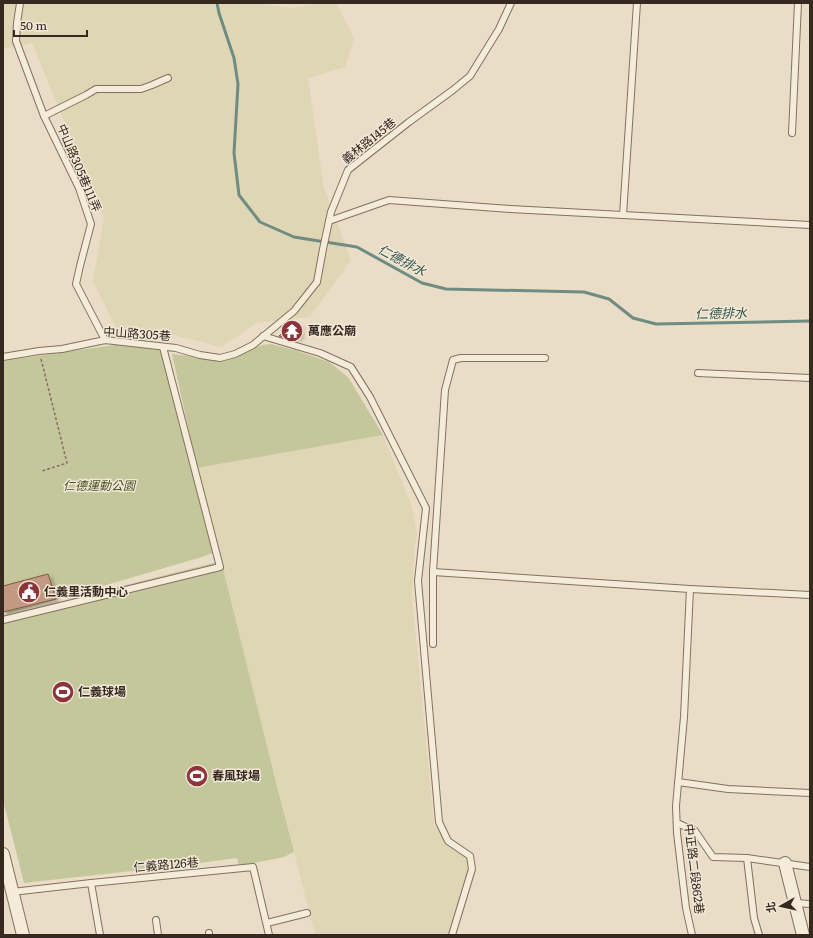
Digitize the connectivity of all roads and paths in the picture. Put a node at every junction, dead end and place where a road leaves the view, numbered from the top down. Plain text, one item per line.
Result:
1 (20, 3) edge
2 (511, 3) edge
3 (637, 3) edge
4 (798, 3) edge
5 (168, 78) dead end
6 (44, 116) junction
7 (792, 133) dead end
8 (623, 215) junction
9 (329, 221) junction
10 (810, 225) edge
11 (263, 336) junction
12 (104, 340) junction
13 (163, 347) junction
14 (39, 351) junction
15 (3, 357) edge
16 (545, 358) dead end
17 (698, 373) dead end
18 (810, 378) edge
19 (42, 471) dead end
20 (433, 572) junction
21 (690, 589) junction
22 (810, 595) edge
23 (3, 620) edge
24 (432, 644) dead end
25 (678, 782) junction
26 (810, 793) edge
27 (677, 823) junction
28 (3, 854) edge
29 (747, 858) junction
30 (786, 863) junction
31 (810, 867) edge
32 (91, 883) junction
33 (8, 892) edge
34 (795, 903) junction
35 (810, 904) edge
36 (307, 913) dead end
37 (156, 920) dead end
38 (267, 923) junction
39 (22, 935) edge
40 (100, 935) edge
41 (158, 935) edge
42 (269, 935) edge
43 (452, 935) edge
44 (692, 935) edge
45 (759, 935) edge
46 (803, 935) edge

1 - 6 lane, 中山路305巷111弄
2 - 9 lane, 義林路145巷
3 - 8 lane
4 - 7 lane
5 - 6 lane
6 - 12 lane, 中山路305巷111弄
8 - 9 lane
8 - 10 lane
9 - 11 lane, 義林路145巷
11 - 13 lane, 中山路305巷
11 - 43 lane
12 - 13 lane, 中山路305巷
12 - 14 lane, 中山路305巷
13 - 23 lane
14 - 15 lane, 中山路305巷
14 - 19 path
16 - 20 lane
17 - 18 lane
20 - 21 lane
20 - 24 lane
21 - 22 lane
21 - 25 lane, 中正路二段862巷
25 - 26 lane
25 - 27 lane, 中正路二段862巷
27 - 29 lane
27 - 44 lane, 中正路二段862巷
28 - 33 street
29 - 30 lane
29 - 45 lane
30 - 31 lane
30 - 34 street
32 - 33 lane, 仁義路126巷
32 - 38 lane, 仁義路126巷
32 - 40 lane
33 - 39 street
34 - 35 lane
34 - 46 street
36 - 38 lane
37 - 41 lane
38 - 42 lane, 仁義路126巷

